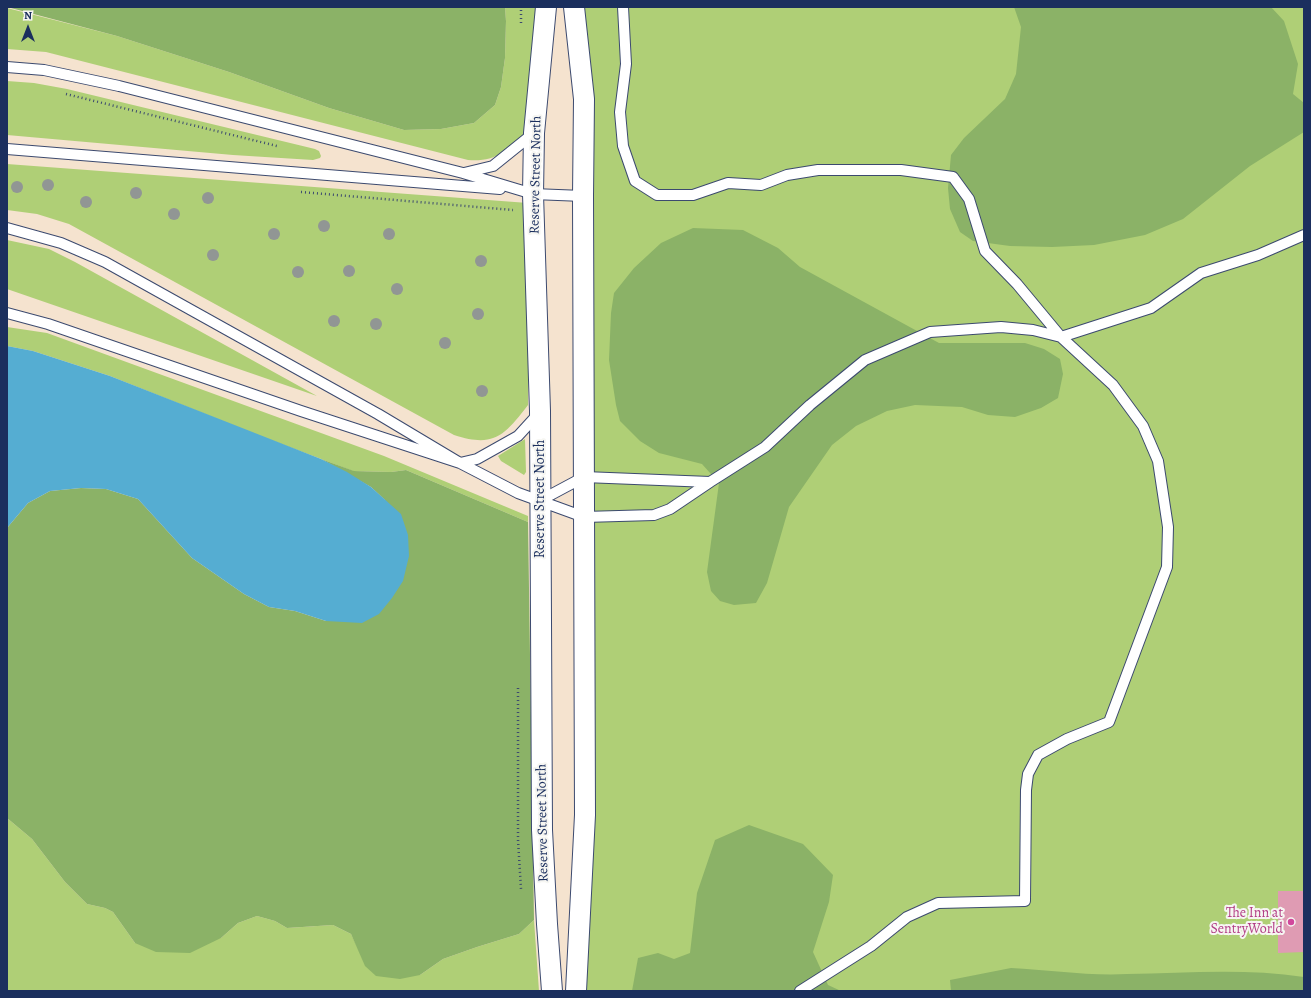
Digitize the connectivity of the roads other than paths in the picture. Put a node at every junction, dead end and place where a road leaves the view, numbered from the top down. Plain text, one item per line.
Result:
1 (546, 7) edge
2 (574, 7) edge
3 (623, 7) edge
4 (7, 67) edge
5 (534, 133) junction
6 (7, 149) edge
7 (463, 173) junction
8 (525, 192) junction
9 (582, 196) junction
10 (7, 228) edge
11 (1304, 235) edge
12 (7, 313) edge
13 (1061, 338) junction
14 (540, 411) junction
15 (460, 462) junction
16 (584, 478) junction
17 (710, 482) junction
18 (541, 500) junction
19 (584, 517) junction
20 (552, 991) edge
21 (576, 991) edge
22 (800, 991) edge

1 - 5 street, Reserve Street North
2 - 9 street
3 - 13 lane
4 - 7 lane
5 - 7 lane
5 - 8 street, Reserve Street North
6 - 8 lane
7 - 8 lane
8 - 9 lane
8 - 14 street, Reserve Street North
9 - 16 street
10 - 15 lane
11 - 13 lane
12 - 15 lane
13 - 17 lane
13 - 22 lane
14 - 15 lane
14 - 18 street, Reserve Street North
15 - 18 lane
16 - 17 lane
16 - 18 lane
16 - 19 street
17 - 19 lane
18 - 19 lane
18 - 20 street, Reserve Street North
19 - 21 street

